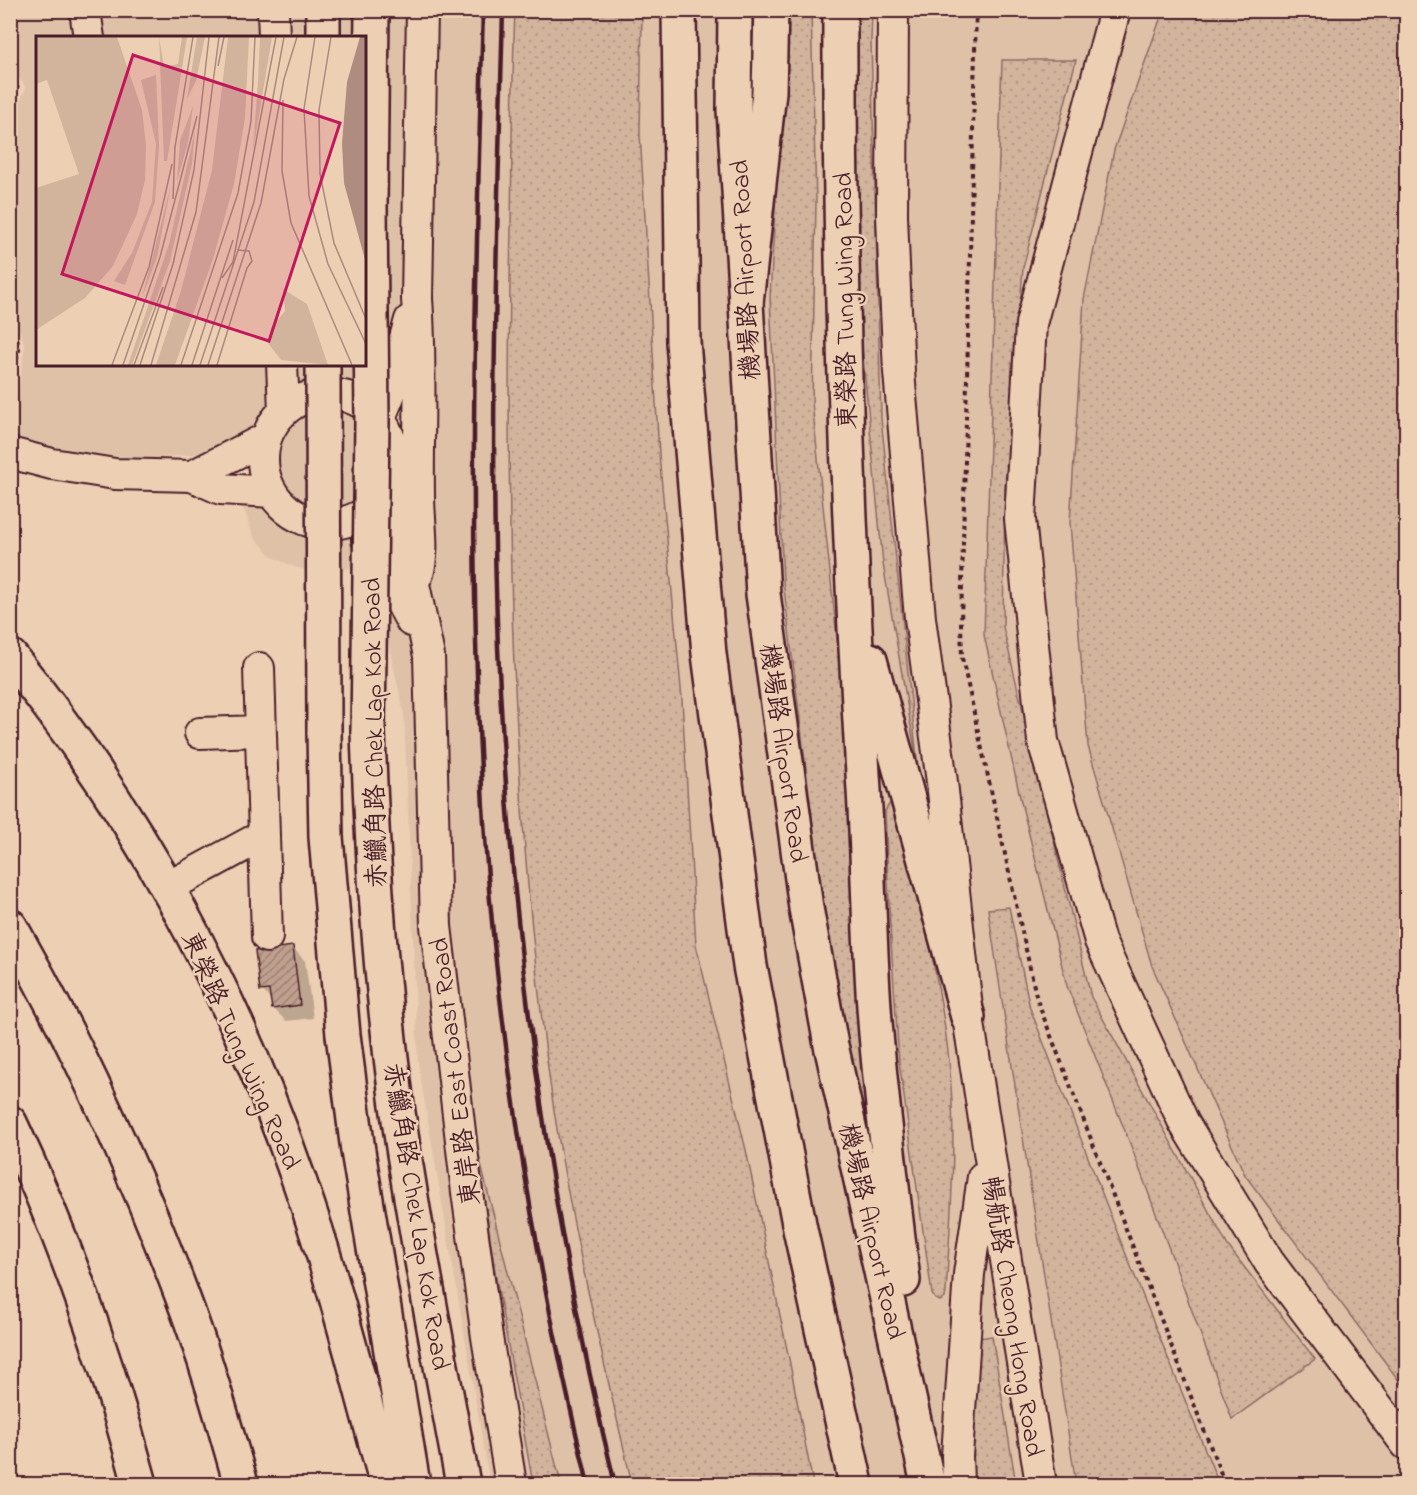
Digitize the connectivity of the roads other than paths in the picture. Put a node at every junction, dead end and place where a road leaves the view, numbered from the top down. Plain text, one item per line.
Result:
1 (85, 10) edge
2 (273, 10) edge
3 (323, 10) edge
4 (372, 10) edge
5 (422, 10) edge
6 (679, 10) edge
7 (735, 10) edge
8 (771, 10) edge
9 (840, 10) edge
10 (893, 10) edge
11 (1115, 10) edge
12 (89, 36) edge
13 (274, 36) edge
14 (323, 36) edge
15 (417, 299) junction
16 (746, 303) junction
17 (282, 366) edge
18 (323, 366) edge
19 (284, 411) junction
20 (380, 417) junction
21 (266, 438) junction
22 (10, 453) edge
23 (192, 476) junction
24 (389, 483) junction
25 (272, 492) junction
26 (353, 519) junction
27 (414, 584) junction
28 (852, 592) junction
29 (10, 656) edge
30 (429, 656) junction
31 (259, 668) dead end
32 (260, 731) junction
33 (200, 733) dead end
34 (264, 835) junction
35 (168, 888) junction
36 (10, 926) edge
37 (267, 937) dead end
38 (968, 1017) junction
39 (10, 1123) edge
40 (988, 1148) junction
41 (1407, 1444) edge
42 (921, 1446) junction
43 (856, 1483) edge
44 (140, 1485) edge
45 (242, 1485) edge
46 (387, 1485) edge
47 (413, 1485) edge
48 (463, 1485) edge
49 (512, 1485) edge
50 (928, 1485) edge
51 (958, 1485) edge
52 (1041, 1485) edge

1 - 12 street
2 - 13 street
3 - 14 main road
4 - 48 main road, 赤鱲角路 Chek Lap Kok Road, bridge
5 - 15 street, 東岸路 East Coast Road
6 - 43 main road
7 - 16 main road, 機場路 Airport Road
8 - 16 main road
9 - 28 main road, 東榮路 Tung Wing Road
10 - 38 street
11 - 41 street
15 - 20 street, 東岸路 East Coast Road
15 - 27 street, 東岸路 East Coast Road
16 - 42 main road, 機場路 Airport Road
17 - 19 street
18 - 47 main road, 赤鱲角路 Chek Lap Kok Road, bridge
19 - 20 street, 東岸路 East Coast Road
19 - 21 street, 東岸路 East Coast Road
20 - 24 street, 東岸路 East Coast Road
21 - 23 street
21 - 25 street, 東岸路 East Coast Road
22 - 23 street
23 - 25 street
24 - 26 street, 東岸路 East Coast Road
24 - 27 street, 東岸路 East Coast Road
25 - 26 street, 東岸路 East Coast Road
26 - 30 street, 東岸路 East Coast Road
27 - 30 street, 東岸路 East Coast Road
28 - 38 main road
28 - 42 main road
29 - 35 main road, 東榮路 Tung Wing Road
30 - 49 street, 東岸路 East Coast Road
31 - 32 street
32 - 33 street
32 - 34 street
34 - 35 street
34 - 37 street
35 - 46 main road, 東榮路 Tung Wing Road
36 - 45 main road
38 - 40 street
39 - 44 main road
40 - 51 street
40 - 52 street, 暢航路 Cheong Hong Road
42 - 50 main road, 機場路 Airport Road

